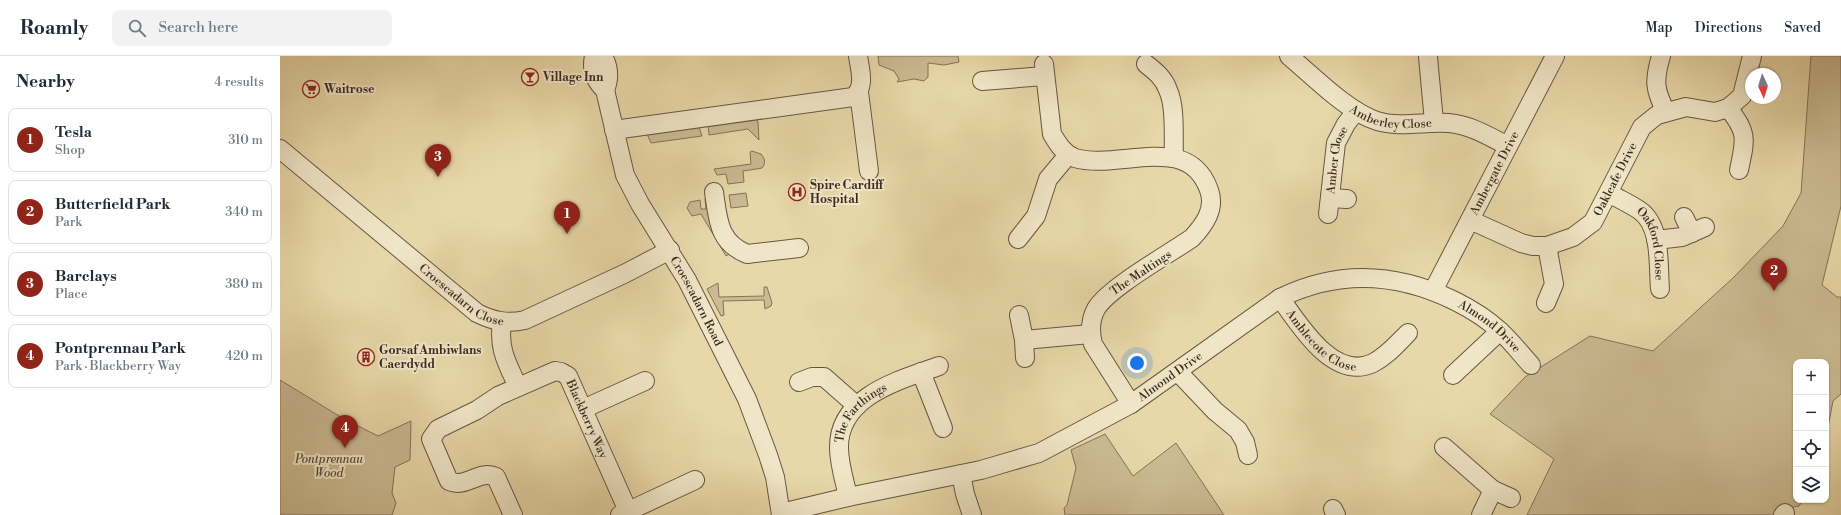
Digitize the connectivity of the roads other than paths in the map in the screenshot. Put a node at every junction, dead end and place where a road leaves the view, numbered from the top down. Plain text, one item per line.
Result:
1 (594, 56) edge
2 (603, 56) edge
3 (858, 56) edge
4 (1289, 56) edge
5 (1428, 56) edge
6 (1555, 56) edge
7 (1661, 56) edge
8 (1752, 56) edge
9 (1158, 68) dead end
10 (982, 81) dead end
11 (605, 90) junction
12 (859, 92) junction
13 (1728, 108) junction
14 (1356, 111) junction
15 (1666, 112) junction
16 (1434, 122) junction
17 (614, 130) junction
18 (1508, 146) junction
19 (280, 149) edge
20 (1068, 155) junction
21 (1174, 158) junction
22 (1739, 170) dead end
23 (869, 171) dead end
24 (714, 192) dead end
25 (1609, 194) junction
26 (1335, 204) dead end
27 (1684, 217) dead end
28 (1470, 220) junction
29 (1018, 239) dead end
30 (1656, 240) junction
31 (1547, 246) junction
32 (799, 248) dead end
33 (670, 250) junction
34 (1665, 278) dead end
35 (1433, 291) junction
36 (1280, 298) junction
37 (1546, 303) dead end
38 (1019, 314) dead end
39 (502, 322) junction
40 (1500, 331) junction
41 (1408, 333) dead end
42 (1090, 334) junction
43 (1024, 340) junction
44 (1025, 358) dead end
45 (1531, 365) dead end
46 (939, 366) dead end
47 (921, 372) junction
48 (1178, 372) junction
49 (1453, 375) dead end
50 (645, 381) dead end
51 (799, 382) dead end
52 (518, 387) junction
53 (1131, 404) junction
54 (857, 406) junction
55 (582, 409) junction
56 (943, 428) dead end
57 (1444, 447) dead end
58 (1248, 455) dead end
59 (961, 474) junction
60 (695, 480) dead end
61 (1493, 490) junction
62 (848, 497) junction
63 (1511, 498) dead end
64 (624, 513) edge
65 (781, 514) edge
66 (513, 515) edge
67 (972, 515) edge
68 (1481, 515) edge

1 - 11 street, Croescadarn Road
2 - 11 street, Croescadarn Road
3 - 12 street
4 - 14 street, Amberley Close
5 - 16 street
6 - 18 street, Ambergate Drive
7 - 15 street
8 - 13 street
9 - 21 street
10 - 20 street
11 - 17 street, Croescadarn Road
12 - 17 street
12 - 23 street
13 - 15 street, Oakleafe Drive
13 - 22 street
14 - 16 street, Amberley Close
14 - 26 street, Amber Close
15 - 25 street, Oakleafe Drive
16 - 18 street, Amberley Close
17 - 33 street, Croescadarn Road
18 - 28 street, Ambergate Drive
19 - 39 street, Croescadarn Close
20 - 21 street, The Maltings
20 - 29 street
21 - 42 street, The Maltings
24 - 32 street
25 - 30 street, Oakford Close
25 - 31 street, Oakleafe Drive
27 - 30 street
28 - 31 street, Oakleafe Drive
28 - 35 street, Ambergate Drive
30 - 34 street, Oakford Close
31 - 37 street
33 - 39 street, Croescadarn Close
33 - 65 street, Croescadarn Road
35 - 36 street, Almond Drive
35 - 40 street, Almond Drive
36 - 41 street, Amblecote Close
36 - 48 street, Almond Drive
38 - 43 street
39 - 52 street
40 - 45 street, Almond Drive
40 - 49 street
42 - 43 street
42 - 53 street
43 - 44 street
46 - 47 street, The Farthings
47 - 54 street, The Farthings
47 - 56 street
48 - 53 street, Almond Drive
48 - 58 street
50 - 55 street
51 - 54 street
52 - 55 street, Blackberry Way
52 - 66 street, Blackberry Way
53 - 59 street, Almond Drive
54 - 62 street, The Farthings
55 - 64 street, Blackberry Way
57 - 61 street
59 - 62 street, Almond Drive
59 - 67 street
60 - 64 street
61 - 63 street
61 - 68 street
62 - 65 street, Almond Drive

